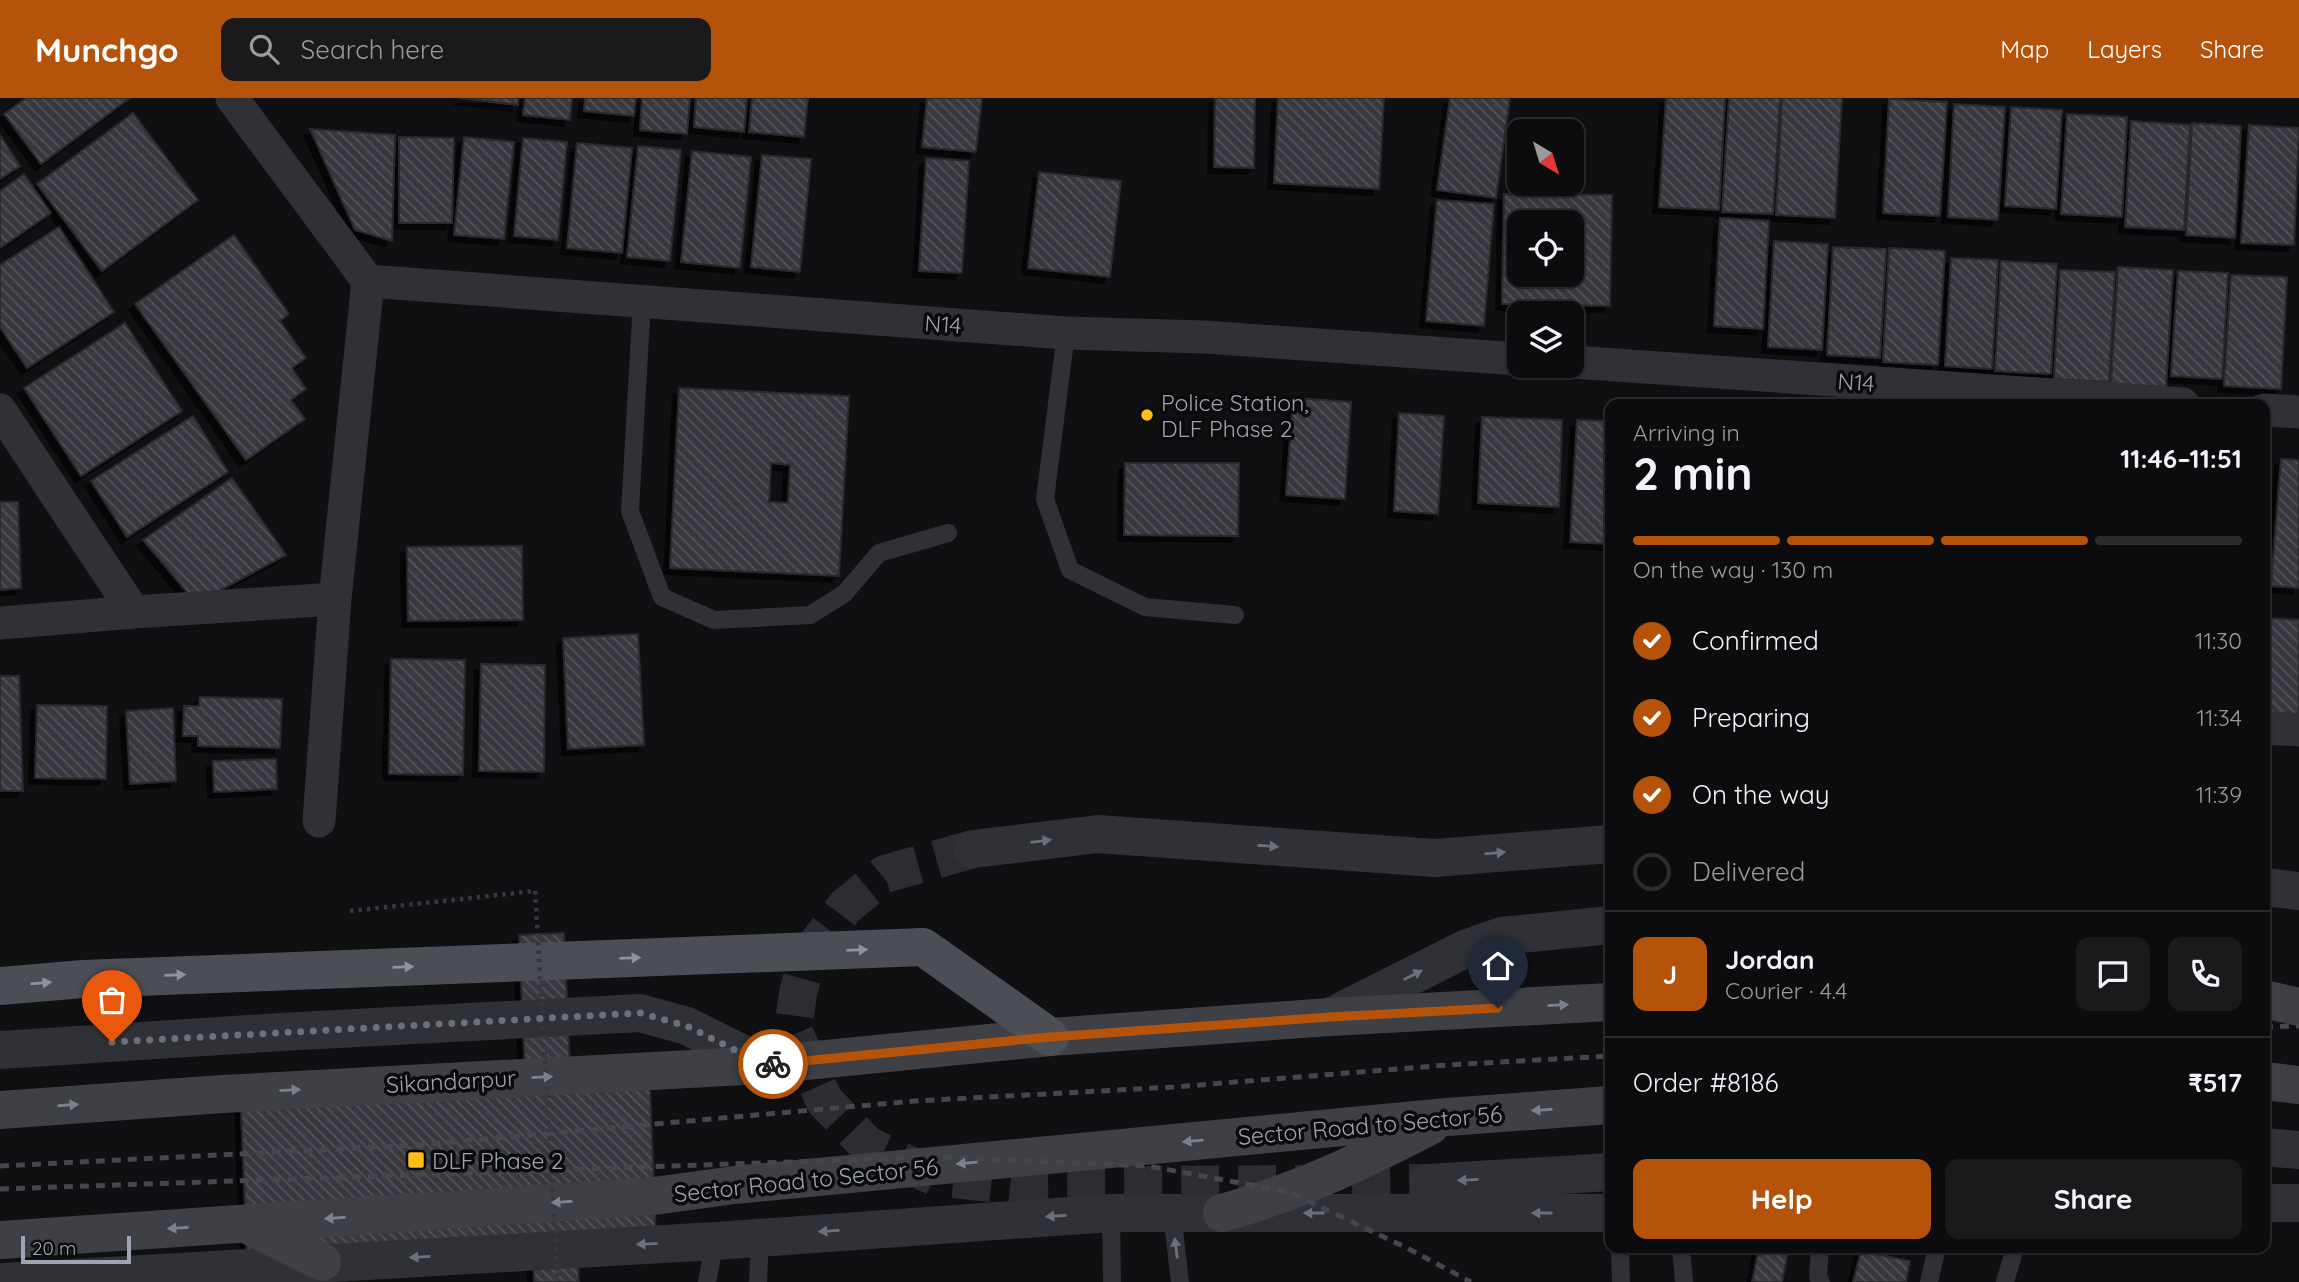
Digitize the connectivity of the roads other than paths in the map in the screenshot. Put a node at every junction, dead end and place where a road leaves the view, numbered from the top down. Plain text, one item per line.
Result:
1 (232, 98) edge
2 (368, 281) junction
3 (642, 301) junction
4 (1066, 333) junction
5 (1507, 358) edge
6 (1584, 363) edge
7 (1908, 395) edge
8 (2030, 399) edge
9 (0, 410) edge
10 (2270, 410) edge
11 (2299, 412) edge
12 (948, 533) dead end
13 (335, 599) junction
14 (134, 612) junction
15 (1234, 615) dead end
16 (0, 623) edge
17 (2270, 728) edge
18 (2299, 730) edge
19 (319, 821) dead end
20 (1605, 844) edge
21 (973, 849) tunnel mouth
22 (2270, 888) edge
23 (2299, 891) edge
24 (1605, 926) edge
25 (0, 986) edge
26 (2270, 1000) edge
27 (1605, 1002) edge
28 (2299, 1007) edge
29 (1330, 1017) junction
30 (1050, 1037) junction
31 (0, 1050) edge
32 (765, 1065) junction
33 (2270, 1082) edge
34 (2299, 1085) edge
35 (1605, 1105) edge
36 (0, 1110) edge
37 (1447, 1117) junction
38 (2270, 1148) edge
39 (2299, 1150) edge
40 (1605, 1172) edge
41 (1427, 1183) tunnel mouth
42 (2270, 1203) edge
43 (2299, 1203) edge
44 (1111, 1213) junction
45 (1172, 1213) junction
46 (1222, 1213) junction
47 (1605, 1213) edge
48 (246, 1224) junction
49 (760, 1237) junction
50 (0, 1240) edge
51 (715, 1241) junction
52 (1620, 1253) edge
53 (1681, 1253) edge
54 (1820, 1253) edge
55 (1936, 1253) edge
56 (2014, 1253) edge
57 (305, 1270) edge
58 (125, 1278) edge
59 (4, 1282) edge
60 (706, 1282) edge
61 (758, 1282) edge
62 (1112, 1282) edge
63 (1180, 1282) edge
64 (1621, 1282) edge
65 (1684, 1282) edge
66 (1821, 1282) edge
67 (1929, 1282) edge
68 (2005, 1282) edge

1 - 2 street
2 - 3 street, N14
2 - 13 street
3 - 4 street, N14
3 - 12 lane
4 - 5 street, N14
4 - 15 lane
6 - 7 street, N14
7 - 8 street, N14
9 - 14 street
10 - 11 street
13 - 14 street
13 - 19 street
14 - 16 street
17 - 18 street
21 -> 20 street
22 - 23 street
29 -> 24 street
25 -> 30 main road
26 - 28 main road
29 -> 27 main road
29 - 30 main road
30 - 32 main road, Sikandarpur
31 - 32 street
36 -> 32 main road, Sikandarpur
33 - 34 main road
35 -> 37 main road, Sector Road to Sector 56
37 - 46 main road
37 -> 48 main road, Sector Road to Sector 56
38 - 39 street
40 -> 41 street
42 - 43 street
44 - 45 street
44 -> 49 street
44 - 62 lane
45 - 46 street
63 -> 45 lane
47 -> 46 street
48 -> 50 main road, Sector Road to Sector 56
48 - 57 main road
49 - 51 street
49 - 61 lane
51 -> 57 street
51 - 60 lane
52 - 64 lane
53 - 65 lane
54 - 66 lane
55 - 67 lane
56 - 68 lane
57 - 58 street
58 - 59 street

